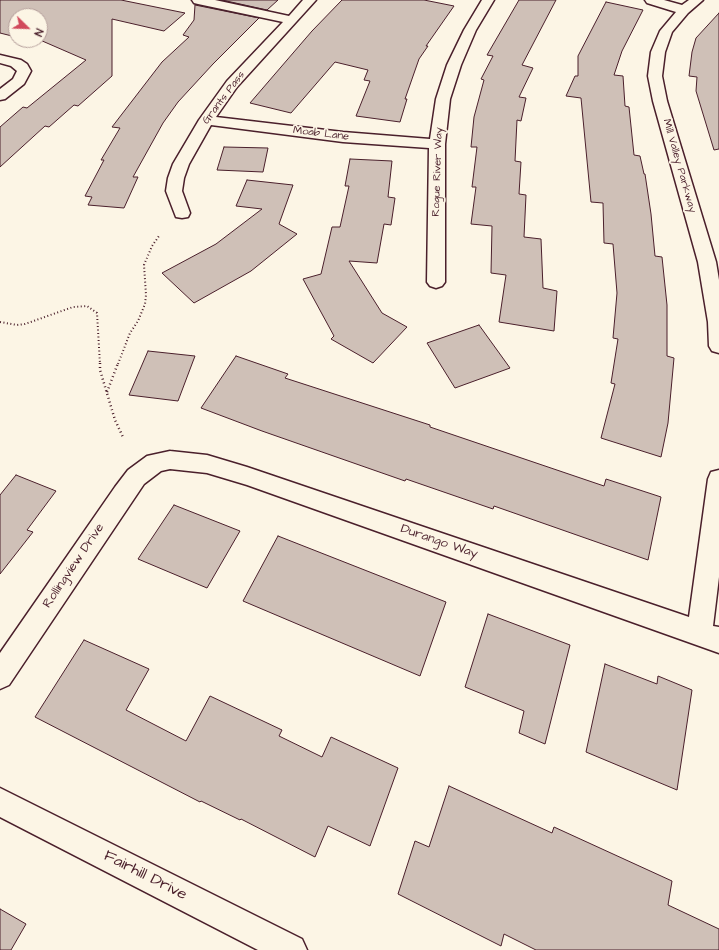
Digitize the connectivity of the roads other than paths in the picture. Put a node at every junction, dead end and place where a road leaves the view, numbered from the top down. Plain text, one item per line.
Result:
1 (198, 0) edge
2 (310, 0) edge
3 (488, 0) edge
4 (651, 0) edge
5 (697, 0) edge
6 (684, 10) junction
7 (292, 20) junction
8 (0, 59) edge
9 (0, 96) edge
10 (206, 120) junction
11 (437, 144) junction
12 (182, 213) dead end
13 (436, 282) dead end
14 (719, 346) edge
15 (155, 463) joint
16 (719, 479) edge
17 (709, 636) edge
18 (0, 676) edge
19 (0, 802) edge
20 (291, 950) edge

1 - 7 street
2 - 7 street, Grants Pass
3 - 11 street, Rogue River Way
4 - 6 street
5 - 6 street, Mill Valley Parkway
6 - 14 street, Mill Valley Parkway
7 - 10 street, Grants Pass
8 - 9 street
10 - 11 street, Moab Lane
10 - 12 street, Grants Pass
11 - 13 street, Rogue River Way
15 - 17 street, Durango Way
15 - 18 street, Rollingview Drive
16 - 17 street
19 - 20 street, Fairhill Drive

